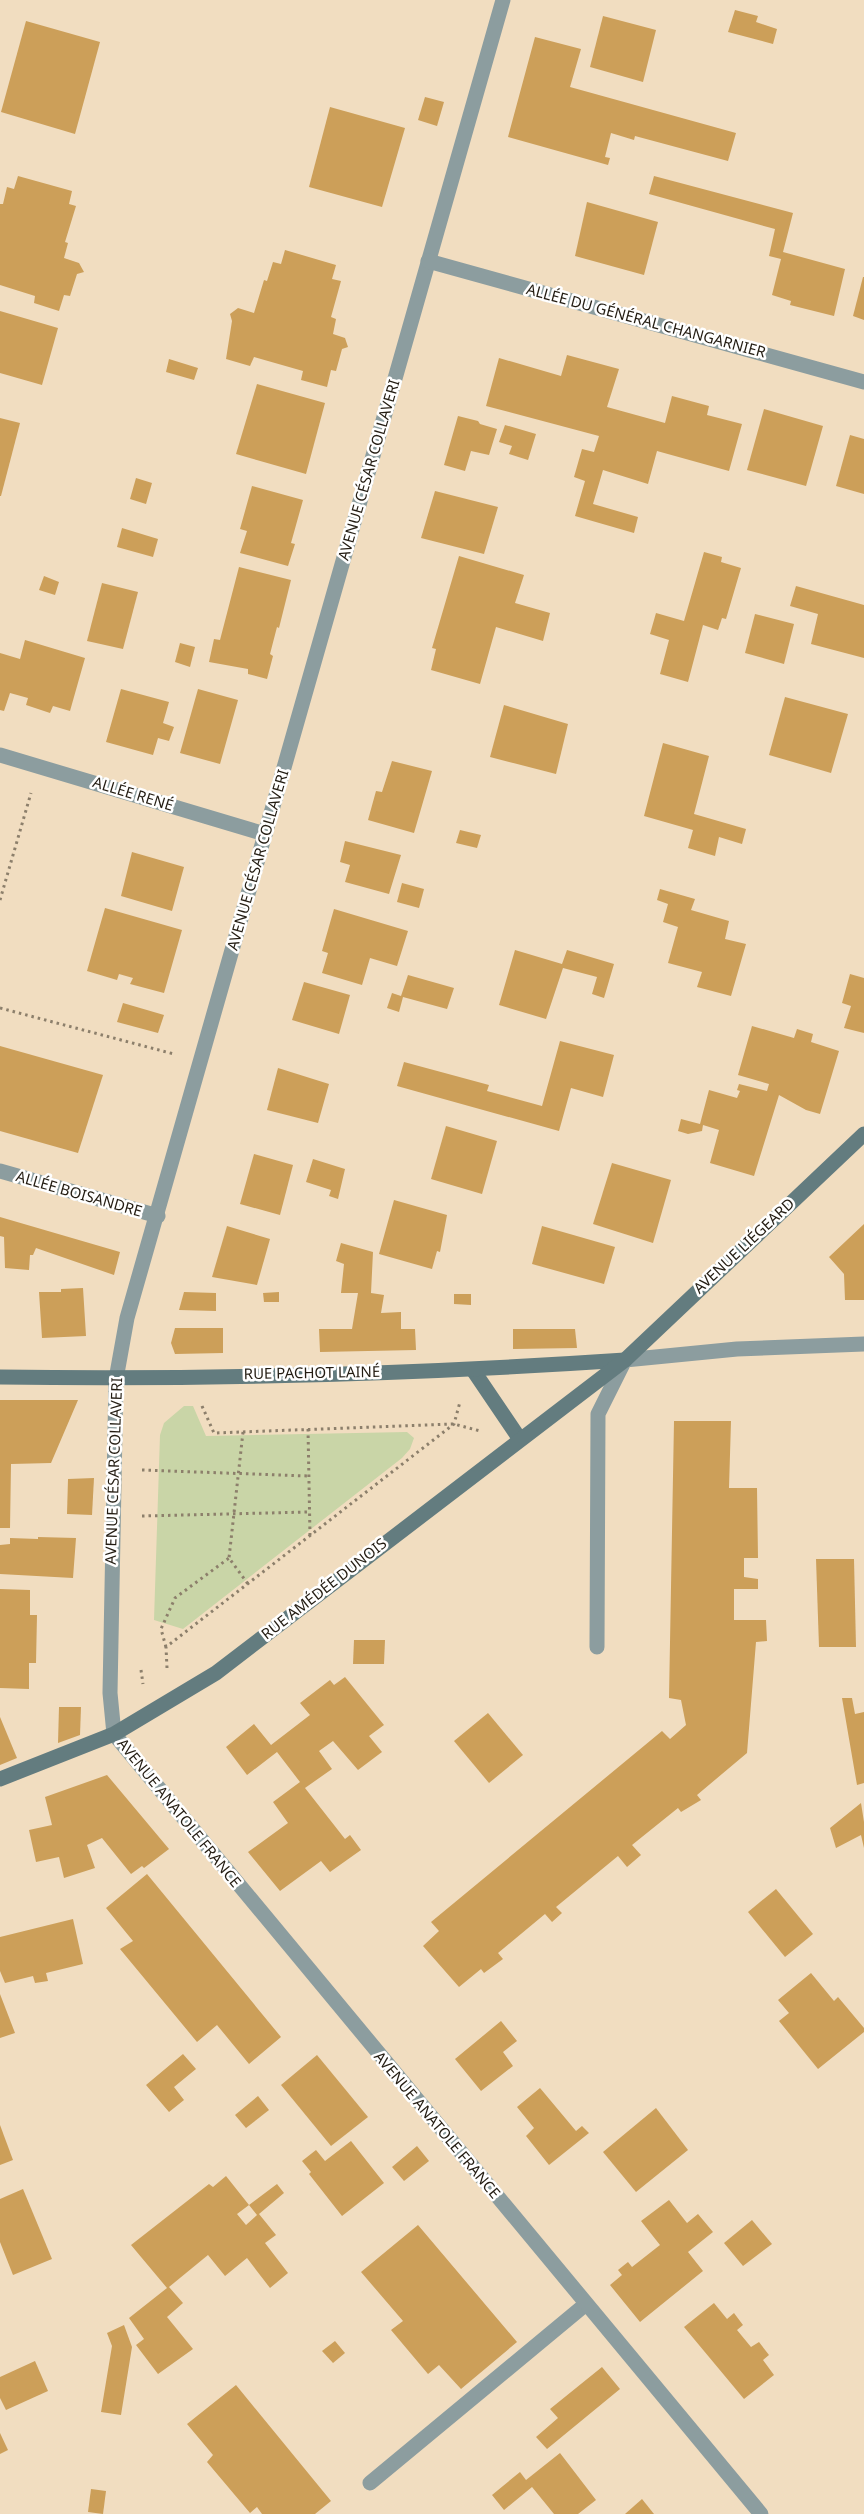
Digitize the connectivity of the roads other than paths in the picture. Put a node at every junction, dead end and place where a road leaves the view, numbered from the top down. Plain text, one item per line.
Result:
1 (503, 0) edge
2 (428, 261) junction
3 (864, 382) edge
4 (0, 756) edge
5 (265, 834) junction
6 (864, 1134) edge
7 (0, 1171) edge
8 (158, 1216) junction
9 (864, 1344) edge
10 (624, 1360) junction
11 (467, 1370) junction
12 (0, 1377) edge
13 (116, 1378) junction
14 (518, 1439) junction
15 (597, 1647) dead end
16 (114, 1734) junction
17 (0, 1779) edge
18 (586, 2304) junction
19 (370, 2483) dead end
20 (762, 2514) edge

1 - 2 street, AVENUE CÉSAR COLLAVERI
2 - 3 street, ALLÉE DU GÉNÉRAL CHANGARNIER
2 - 5 street, AVENUE CÉSAR COLLAVERI
4 - 5 street, ALLÉE RENÉ
5 - 8 street, AVENUE CÉSAR COLLAVERI
6 - 10 street, AVENUE LIÉGEARD
7 - 8 street, ALLÉE BOISANDRE
8 - 13 street, AVENUE CÉSAR COLLAVERI
9 - 10 street
10 - 11 street, RUE PACHOT LAINÉ
10 - 14 street, RUE AMÉDÉE DUNOIS
10 - 15 street
11 - 13 street, RUE PACHOT LAINÉ
11 - 14 street
12 - 13 street, RUE PACHOT LAINÉ
13 - 16 street, AVENUE CÉSAR COLLAVERI
14 - 16 street, RUE AMÉDÉE DUNOIS
16 - 17 street, RUE AMÉDÉE DUNOIS
16 - 18 street, AVENUE ANATOLE FRANCE
18 - 19 street
18 - 20 street, AVENUE ANATOLE FRANCE

